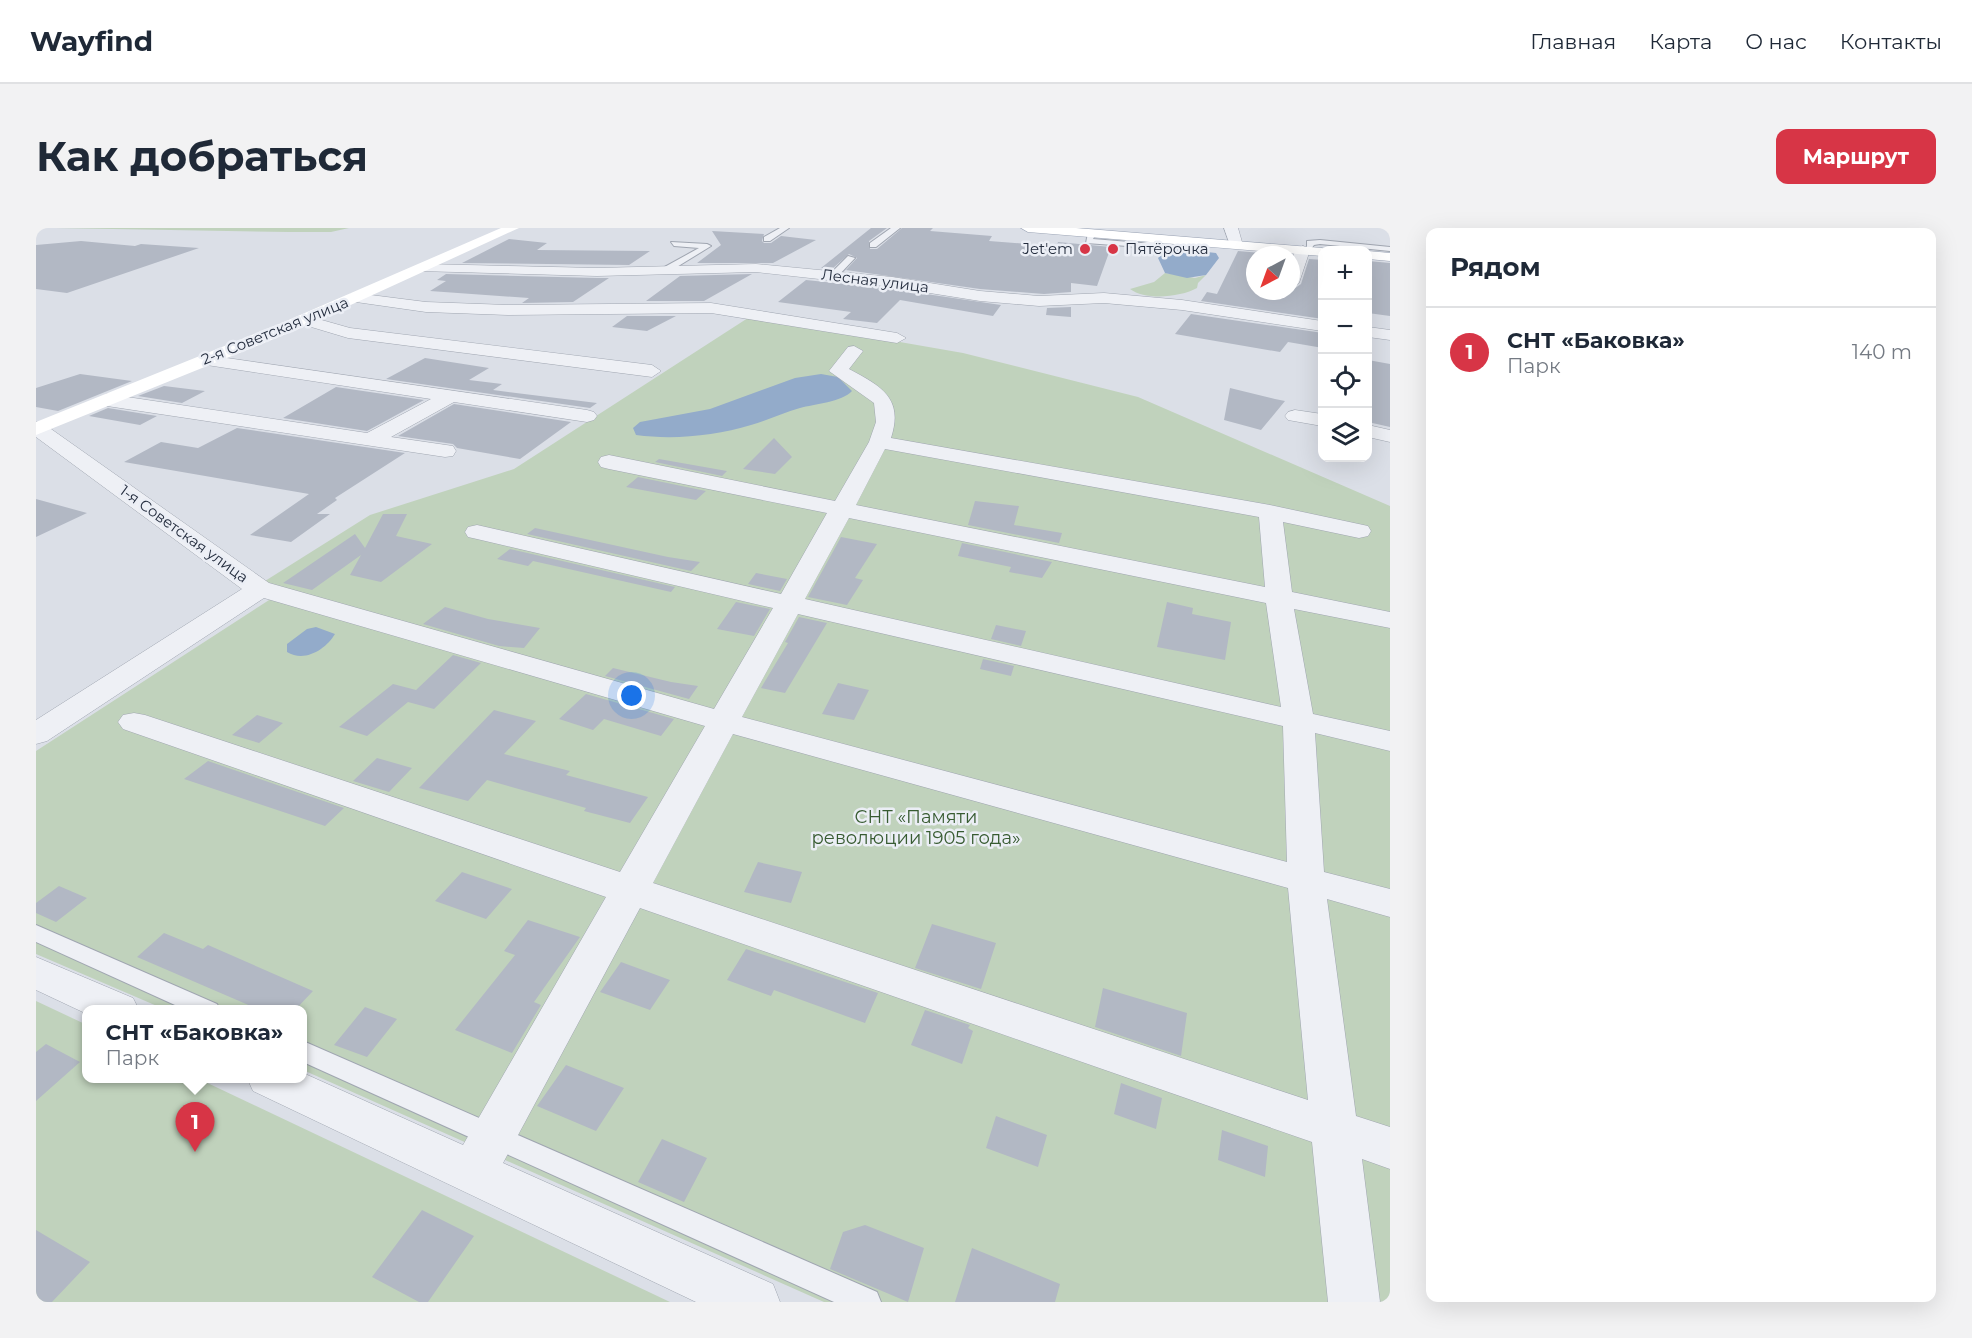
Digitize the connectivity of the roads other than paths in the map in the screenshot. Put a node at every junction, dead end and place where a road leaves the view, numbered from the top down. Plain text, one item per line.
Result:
1 (512, 228) edge
2 (785, 228) edge
3 (896, 228) edge
4 (1028, 228) edge
5 (1065, 228) edge
6 (1233, 235) edge
7 (767, 239) dead end
8 (674, 244) dead end
9 (873, 245) dead end
10 (1312, 250) edge
11 (1390, 253) edge
12 (1372, 254) edge
13 (851, 258) dead end
14 (424, 268) junction
15 (1300, 269) edge
16 (664, 271) junction
17 (834, 275) junction
18 (355, 298) junction
19 (1277, 300) edge
20 (1263, 317) junction
21 (304, 320) junction
22 (1318, 325) edge
23 (1372, 333) edge
24 (1390, 335) edge
25 (897, 338) dead end
26 (854, 351) dead end
27 (206, 360) junction
28 (651, 371) dead end
29 (449, 397) junction
30 (107, 400) junction
31 (587, 416) dead end
32 (1295, 416) dead end
33 (1318, 419) edge
34 (36, 429) edge
35 (1372, 432) edge
36 (1390, 436) edge
37 (369, 440) junction
38 (879, 442) junction
39 (445, 451) dead end
40 (609, 462) dead end
41 (842, 510) junction
42 (1270, 512) junction
43 (1359, 531) dead end
44 (477, 532) dead end
45 (260, 589) junction
46 (1280, 598) junction
47 (791, 602) junction
48 (1390, 620) edge
49 (722, 721) junction
50 (1299, 721) junction
51 (134, 722) dead end
52 (36, 734) edge
53 (1390, 741) edge
54 (1306, 879) junction
55 (629, 889) junction
56 (1390, 903) edge
57 (36, 933) edge
58 (36, 972) edge
59 (107, 1005) edge
60 (198, 1005) edge
61 (307, 1053) edge
62 (282, 1083) edge
63 (1332, 1129) junction
64 (1390, 1148) edge
65 (483, 1154) junction
66 (749, 1301) edge
67 (867, 1302) edge
68 (1354, 1302) edge

1 - 14 street, 2-я Советская улица
2 - 7 lane
3 - 9 lane
4 - 10 street
5 - 6 street
6 - 10 street
8 - 16 lane
10 - 11 lane
10 - 15 street
11 - 12 street
13 - 17 lane
14 - 16 street, Лесная улица
14 - 18 street, 2-я Советская улица
16 - 17 street, Лесная улица
17 - 20 street, Лесная улица
18 - 21 street, 2-я Советская улица
18 - 25 street
19 - 20 street
20 - 22 street, Лесная улица
21 - 27 street, 2-я Советская улица
21 - 28 street
23 - 24 street
26 - 38 street
27 - 29 street
27 - 30 street, 2-я Советская улица
29 - 31 street
29 - 37 street
30 - 34 street, 2-я Советская улица
30 - 37 street
32 - 33 street
34 - 45 street, 1-я Советская улица
35 - 36 street
37 - 39 street
38 - 41 street
38 - 42 street
40 - 41 street
41 - 46 street
41 - 47 street
42 - 43 street
42 - 46 street
44 - 47 street
45 - 49 street
45 - 52 street, 1-я Советская улица
46 - 48 street
46 - 50 street
47 - 49 street
47 - 50 street
49 - 54 street
49 - 55 street
50 - 53 street
50 - 54 street
51 - 55 street
54 - 56 street
54 - 63 street
55 - 63 street
55 - 65 street
57 - 60 lane
58 - 59 street
61 - 65 lane
62 - 65 street
63 - 64 street
63 - 68 street
65 - 66 street
65 - 67 lane

